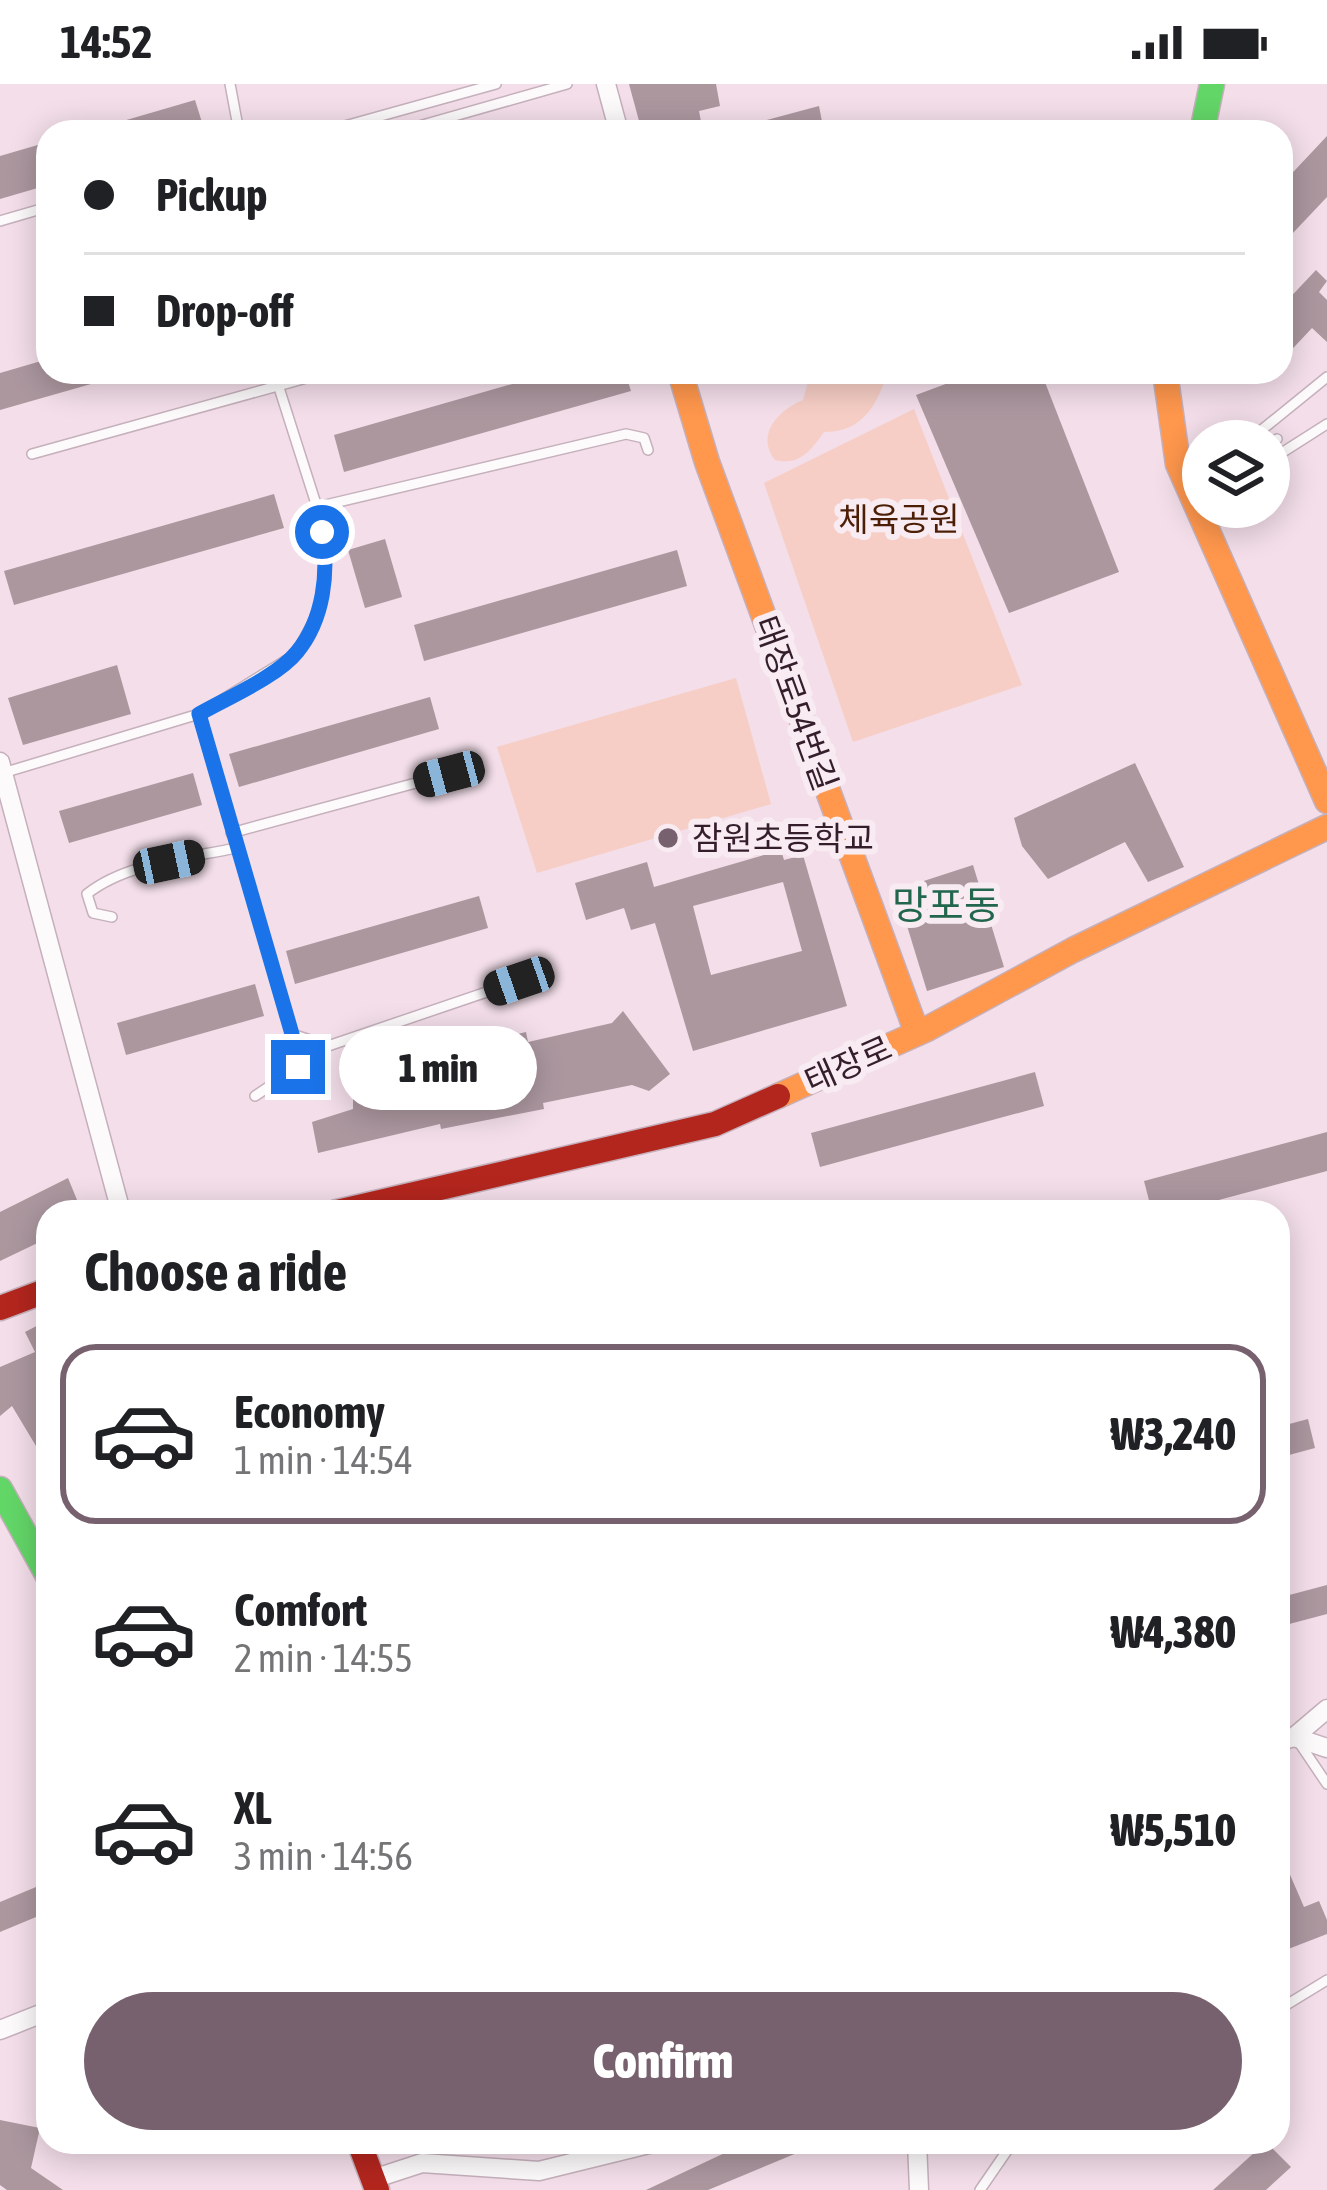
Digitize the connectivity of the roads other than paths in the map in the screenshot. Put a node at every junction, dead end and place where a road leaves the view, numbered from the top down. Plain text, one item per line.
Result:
1 (230, 84) edge
2 (496, 84) edge
3 (567, 84) edge
4 (606, 84) edge
5 (1212, 84) edge
6 (237, 120) edge
7 (366, 120) edge
8 (440, 120) edge
9 (616, 120) edge
10 (1204, 120) edge
11 (36, 211) edge
12 (0, 221) edge
13 (1327, 377) edge
14 (282, 384) edge
15 (684, 384) edge
16 (1169, 384) edge
17 (278, 385) junction
18 (1182, 420) edge
19 (1274, 420) edge
20 (1327, 424) edge
21 (1290, 447) edge
22 (648, 450) dead end
23 (32, 454) dead end
24 (317, 507) junction
25 (1222, 528) edge
26 (199, 714) junction
27 (2, 767) edge
28 (449, 774) dead end
29 (1327, 801) edge
30 (1327, 827) edge
31 (231, 833) junction
32 (236, 848) junction
33 (112, 917) dead end
34 (519, 981) dead end
35 (917, 1033) junction
36 (292, 1034) junction
37 (255, 1096) dead end
38 (118, 1200) edge
39 (427, 1200) edge
40 (36, 1294) edge
41 (0, 1308) edge
42 (0, 1490) edge
43 (36, 1553) edge
44 (1327, 1709) edge
45 (1290, 1738) edge
46 (1290, 1739) edge
47 (1290, 1740) edge
48 (1327, 1748) edge
49 (1327, 1784) edge
50 (1327, 1981) edge
51 (1290, 2003) edge
52 (36, 2016) edge
53 (0, 2030) edge
54 (363, 2154) edge
55 (436, 2154) edge
56 (606, 2154) edge
57 (918, 2154) edge
58 (1005, 2154) edge
59 (434, 2164) junction
60 (375, 2185) edge
61 (919, 2190) edge
62 (980, 2190) edge

1 - 6 lane
2 - 7 lane
3 - 8 lane
4 - 9 street
5 - 10 street
11 - 12 lane
13 - 19 lane
14 - 17 lane
15 - 35 street, 태장로54번길
16 - 18 street
17 - 23 lane
17 - 24 lane
20 - 21 lane
22 - 24 lane
24 - 26 lane
25 - 29 street
26 - 27 lane
26 - 31 lane
27 - 38 street
28 - 31 lane
30 - 35 street, 태장로
31 - 32 lane
32 - 33 lane
32 - 36 lane
34 - 36 lane
35 - 39 street, 태장로
36 - 37 lane
40 - 41 street
42 - 43 street
44 - 45 street
46 - 48 street
47 - 49 lane
50 - 51 lane
52 - 53 street
54 - 60 street
55 - 59 street
56 - 59 street
57 - 61 street
58 - 62 lane
59 - 60 street

